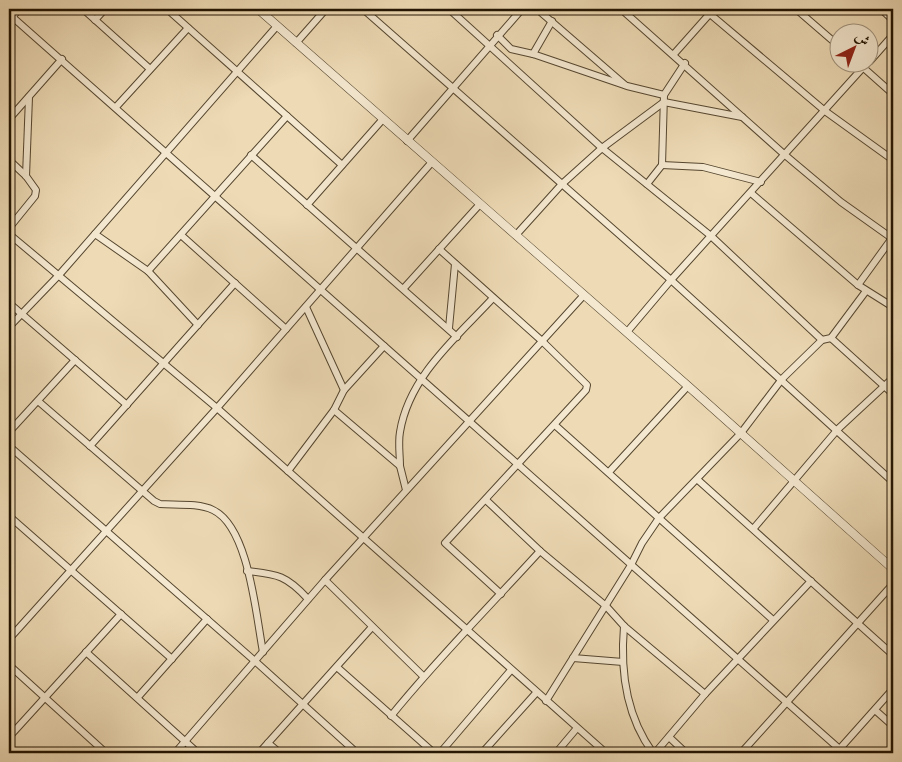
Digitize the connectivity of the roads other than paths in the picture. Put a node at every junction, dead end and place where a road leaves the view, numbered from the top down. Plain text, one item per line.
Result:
1 (19, 9) edge
2 (83, 9) edge
3 (105, 9) edge
4 (168, 9) edge
5 (258, 9) edge
6 (326, 9) edge
7 (362, 9) edge
8 (449, 9) edge
9 (522, 9) edge
10 (537, 9) edge
11 (621, 9) edge
12 (796, 9) edge
13 (881, 9) edge
14 (709, 10) edge
15 (10, 17) edge
16 (95, 20) junction
17 (893, 20) edge
18 (552, 21) junction
19 (277, 26) junction
20 (188, 28) junction
21 (497, 35) junction
22 (893, 35) edge
23 (830, 38) edge
24 (296, 43) junction
25 (489, 44) junction
26 (880, 50) edge
27 (533, 54) junction
28 (674, 54) junction
29 (62, 60) junction
30 (685, 64) junction
31 (150, 69) junction
32 (238, 71) junction
33 (859, 72) edge
34 (868, 72) edge
35 (627, 86) junction
36 (452, 88) junction
37 (893, 94) edge
38 (29, 97) junction
39 (664, 99) junction
40 (116, 107) junction
41 (825, 111) junction
42 (287, 116) junction
43 (744, 117) junction
44 (383, 119) junction
45 (9, 120) edge
46 (407, 140) junction
47 (602, 148) junction
48 (166, 152) junction
49 (251, 155) junction
50 (785, 155) junction
51 (9, 160) edge
52 (893, 160) edge
53 (432, 162) junction
54 (342, 165) junction
55 (662, 165) junction
56 (26, 176) junction
57 (761, 182) junction
58 (562, 184) junction
59 (647, 184) junction
60 (751, 193) junction
61 (215, 196) junction
62 (480, 204) junction
63 (308, 205) junction
64 (9, 228) edge
65 (9, 234) edge
66 (95, 234) junction
67 (181, 235) junction
68 (516, 235) junction
69 (711, 236) junction
70 (893, 238) edge
71 (357, 248) junction
72 (439, 249) junction
73 (455, 264) junction
74 (148, 272) junction
75 (59, 275) junction
76 (671, 280) junction
77 (235, 283) junction
78 (858, 286) junction
79 (404, 288) junction
80 (320, 291) junction
81 (866, 291) junction
82 (584, 295) junction
83 (493, 298) junction
84 (9, 303) edge
85 (892, 304) edge
86 (306, 307) junction
87 (21, 314) junction
88 (198, 325) junction
89 (9, 327) edge
90 (449, 328) junction
91 (286, 329) junction
92 (627, 332) junction
93 (457, 337) junction
94 (831, 338) junction
95 (822, 340) junction
96 (542, 342) junction
97 (384, 346) junction
98 (75, 360) junction
99 (165, 362) junction
100 (420, 378) junction
101 (893, 378) edge
102 (782, 379) junction
103 (688, 386) junction
104 (884, 386) junction
105 (344, 390) junction
106 (893, 394) edge
107 (38, 401) junction
108 (127, 405) junction
109 (218, 408) junction
110 (334, 410) junction
111 (469, 420) junction
112 (556, 426) junction
113 (838, 430) junction
114 (9, 432) edge
115 (741, 433) junction
116 (9, 446) edge
117 (90, 446) junction
118 (519, 465) junction
119 (400, 466) junction
120 (288, 471) junction
121 (609, 472) junction
122 (698, 480) junction
123 (794, 480) junction
124 (893, 482) edge
125 (406, 490) junction
126 (142, 492) junction
127 (486, 500) junction
128 (11, 518) edge
129 (659, 518) junction
130 (9, 526) edge
131 (754, 528) junction
132 (104, 531) junction
133 (363, 539) junction
134 (540, 551) junction
135 (631, 565) junction
136 (71, 568) junction
137 (893, 569) edge
138 (247, 571) junction
139 (325, 580) junction
140 (811, 581) junction
141 (893, 584) edge
142 (501, 594) junction
143 (308, 599) junction
144 (606, 606) junction
145 (121, 614) junction
146 (207, 620) junction
147 (774, 620) junction
148 (858, 623) junction
149 (624, 626) junction
150 (372, 627) junction
151 (468, 632) junction
152 (9, 639) edge
153 (86, 652) junction
154 (263, 652) junction
155 (893, 655) edge
156 (573, 658) junction
157 (172, 659) junction
158 (737, 660) junction
159 (256, 662) junction
160 (623, 662) junction
161 (9, 665) edge
162 (338, 668) junction
163 (511, 670) junction
164 (423, 676) junction
165 (893, 689) edge
166 (536, 692) junction
167 (705, 694) junction
168 (44, 697) junction
169 (138, 697) junction
170 (546, 701) junction
171 (788, 702) junction
172 (303, 705) junction
173 (875, 710) junction
174 (391, 716) junction
175 (893, 726) edge
176 (577, 728) junction
177 (9, 736) edge
178 (669, 737) junction
179 (185, 742) junction
180 (268, 743) junction
181 (839, 752) edge
182 (106, 753) edge
183 (175, 753) edge
184 (198, 753) edge
185 (260, 753) edge
186 (280, 753) edge
187 (357, 753) edge
188 (434, 753) edge
189 (440, 753) edge
190 (482, 753) edge
191 (556, 753) edge
192 (606, 753) edge
193 (654, 753) edge
194 (686, 753) edge
195 (741, 753) edge

1 - 15 street
2 - 16 street
3 - 16 street
4 - 20 street
5 - 19 street
6 - 24 street
7 - 36 street
8 - 25 street
9 - 21 street
10 - 18 street
11 - 28 street
12 - 23 street
13 - 17 street
14 - 28 street
14 - 41 street
15 - 29 street
16 - 31 street
18 - 27 street
18 - 35 street
19 - 24 street
19 - 32 street
20 - 31 street
20 - 32 street
21 - 25 street
21 - 27 street
22 - 26 street
24 - 44 street
25 - 36 street
25 - 47 street
27 - 35 street
28 - 30 street
29 - 38 street
29 - 40 street
30 - 39 street
30 - 43 street
31 - 40 street
32 - 42 street
32 - 48 street
33 - 41 street
34 - 37 street
35 - 39 street
36 - 46 street
36 - 58 street
38 - 45 street
38 - 56 street
39 - 43 street
39 - 47 street
39 - 55 street
40 - 48 street
41 - 50 street
41 - 52 street
42 - 49 street
42 - 54 street
43 - 50 street
44 - 46 street
44 - 54 street
46 - 53 street
47 - 58 street
47 - 59 street
48 - 61 street
48 - 66 street
49 - 61 street
49 - 63 street
50 - 57 street
50 - 70 street
51 - 56 street
53 - 62 street
53 - 71 street
54 - 63 street
55 - 57 street
55 - 59 street
56 - 64 street
57 - 60 street
58 - 68 street
58 - 76 street
59 - 69 street
60 - 69 street
60 - 78 street
61 - 67 street
61 - 80 street
62 - 68 street
62 - 72 street
63 - 71 street
65 - 75 street
66 - 74 street
66 - 75 street
67 - 74 street
67 - 77 street
68 - 82 street
69 - 76 street
69 - 95 street
70 - 78 street
71 - 79 street
71 - 80 street
72 - 73 street
72 - 79 street
73 - 83 street
73 - 90 street
74 - 88 street
75 - 87 street
75 - 99 street
76 - 92 street
76 - 102 street
77 - 88 street
77 - 91 street
78 - 81 street
79 - 90 street
80 - 86 street
80 - 97 street
81 - 85 street
81 - 94 street
82 - 92 street
82 - 96 street
83 - 93 street
83 - 96 street
84 - 87 street
86 - 91 street
86 - 105 street
87 - 89 street
87 - 98 street
88 - 99 street
90 - 93 street
91 - 109 street
92 - 103 street
93 - 100 street
94 - 95 street
94 - 104 street
95 - 102 street
96 - 111 street
96 - 112 street
97 - 100 street
97 - 105 street
98 - 107 street
98 - 108 street
99 - 108 street
99 - 109 street
100 - 111 street
100 - 119 street
101 - 104 street
102 - 113 street
102 - 115 street
103 - 115 street
103 - 121 street
104 - 106 street
104 - 113 street
105 - 110 street
107 - 114 street
107 - 117 street
108 - 117 street
109 - 120 street
109 - 126 street
110 - 119 street
110 - 120 street
111 - 118 street
111 - 125 street
112 - 118 street
112 - 121 street
113 - 123 street
113 - 124 street
115 - 122 street
115 - 123 street
116 - 132 street
117 - 126 street
118 - 127 street
118 - 135 street
119 - 125 street
120 - 133 street
121 - 129 street
122 - 129 street
122 - 131 street
123 - 131 street
123 - 137 street
125 - 133 street
126 - 132 street
126 - 138 street
127 - 134 street
127 - 142 street
128 - 130 street
128 - 136 street
129 - 135 street
129 - 147 street
131 - 140 street
132 - 136 street
132 - 146 street
133 - 139 street
133 - 151 street
134 - 142 street
134 - 144 street
135 - 144 street
135 - 158 street
136 - 145 street
136 - 152 street
138 - 143 street
138 - 154 street
139 - 143 street
139 - 150 street
140 - 147 street
140 - 148 street
141 - 148 street
142 - 151 street
143 - 154 street
144 - 149 street
144 - 156 street
145 - 153 street
145 - 157 street
146 - 157 street
146 - 159 street
147 - 158 street
148 - 155 street
148 - 171 street
149 - 160 street
149 - 167 street
150 - 162 street
150 - 164 street
151 - 163 street
151 - 164 street
153 - 168 street
153 - 169 street
154 - 159 street
156 - 160 street
156 - 170 street
157 - 169 street
158 - 167 street
158 - 171 street
159 - 172 street
159 - 179 street
160 - 193 street
161 - 168 street
162 - 172 street
162 - 174 street
163 - 166 street
163 - 189 street
164 - 174 street
165 - 173 street
166 - 170 street
166 - 190 street
167 - 178 street
168 - 177 street
168 - 182 street
169 - 179 street
170 - 176 street
171 - 181 street
171 - 195 street
172 - 180 street
172 - 187 street
173 - 175 street
173 - 181 street
174 - 188 street
176 - 191 street
176 - 192 street
178 - 193 street
178 - 194 street
179 - 183 street
179 - 184 street
180 - 185 street
180 - 186 street

